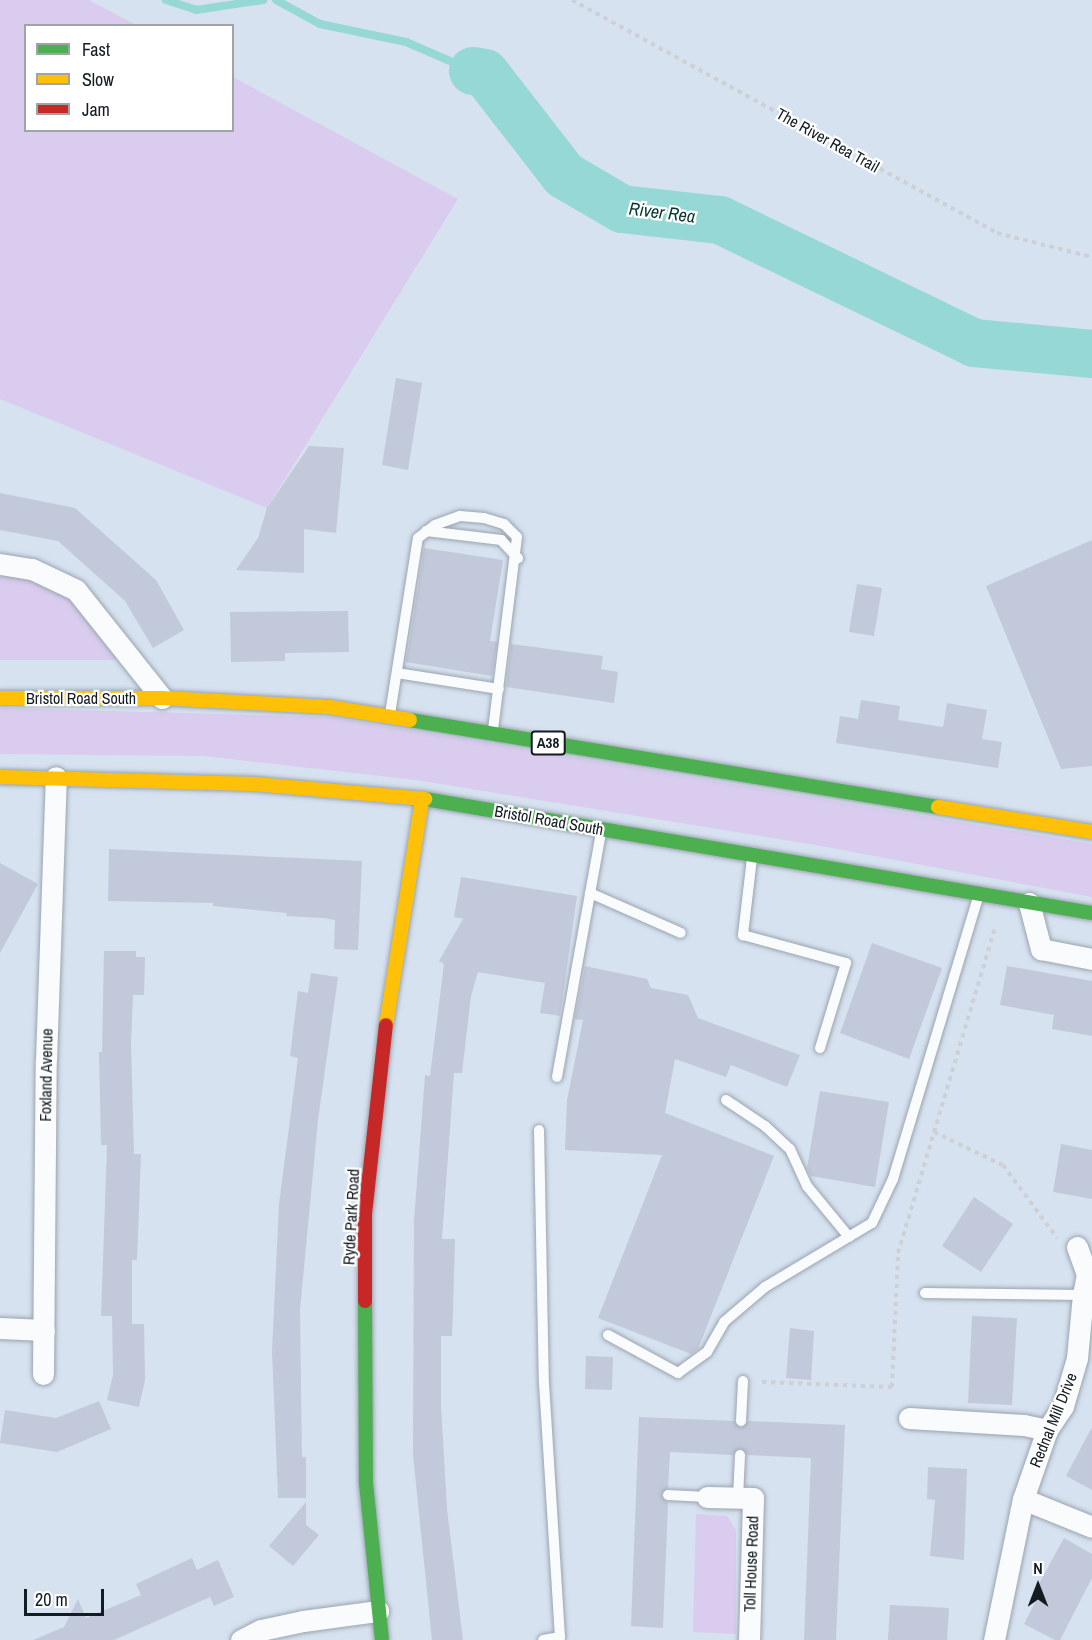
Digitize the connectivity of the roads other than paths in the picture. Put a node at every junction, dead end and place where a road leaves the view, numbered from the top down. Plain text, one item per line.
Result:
1 (426, 531) junction
2 (518, 558) junction
3 (0, 564) edge
4 (397, 673) junction
5 (499, 689) junction
6 (0, 698) edge
7 (162, 698) junction
8 (390, 717) junction
9 (493, 734) junction
10 (0, 777) edge
11 (56, 777) junction
12 (422, 799) junction
13 (601, 829) junction
14 (1092, 832) edge
15 (752, 855) junction
16 (590, 893) junction
17 (979, 894) junction
18 (1029, 903) junction
19 (1092, 912) edge
20 (681, 933) dead end
21 (1092, 959) edge
22 (820, 1048) dead end
23 (557, 1077) dead end
24 (726, 1100) dead end
25 (539, 1130) dead end
26 (849, 1236) junction
27 (1077, 1247) road end
28 (1087, 1281) edge
29 (925, 1293) dead end
30 (0, 1329) edge
31 (44, 1330) junction
32 (609, 1335) dead end
33 (43, 1374) dead end
34 (743, 1381) road end
35 (909, 1418) dead end
36 (741, 1421) dead end
37 (1047, 1430) junction
38 (740, 1455) dead end
39 (668, 1495) dead end
40 (707, 1497) joint
41 (738, 1498) junction
42 (1023, 1499) junction
43 (1092, 1527) edge
44 (378, 1611) junction
45 (241, 1640) edge
46 (382, 1640) edge
47 (543, 1640) edge
48 (749, 1640) edge
49 (994, 1640) edge

1 - 2 lane
1 - 2 lane
1 - 4 lane
2 - 5 lane
3 - 7 street, Bristol Road South
4 - 5 lane
4 - 8 lane
5 - 9 lane
6 - 7 main road, Bristol Road South / A38
7 - 8 main road, Bristol Road South / A38
8 - 9 main road, Bristol Road South / A38
9 - 14 main road, Bristol Road South / A38
10 - 11 main road, Bristol Road South
11 - 12 main road, Bristol Road South
11 - 31 street, Foxland Avenue
12 - 13 main road, Bristol Road South
12 - 44 main road, Ryde Park Road
13 - 15 main road, Bristol Road South
13 - 16 lane
15 - 17 main road, Bristol Road South
15 - 22 lane
16 - 20 lane
16 - 23 lane
17 - 18 main road, Bristol Road South
17 - 26 lane
18 - 19 main road, Bristol Road South
18 - 21 street
24 - 26 lane
25 - 47 lane
26 - 32 lane
27 - 28 street
28 - 29 lane
28 - 37 street, Rednal Mill Drive
30 - 31 street
31 - 33 street, Foxland Avenue
34 - 36 lane
35 - 37 street
37 - 42 street, Rednal Mill Drive
38 - 41 lane
39 - 40 lane
40 - 41 street, Toll House Road
41 - 48 street, Toll House Road
42 - 43 street
42 - 49 street, Rednal Mill Drive
44 - 45 street
44 - 46 main road, Ryde Park Road

